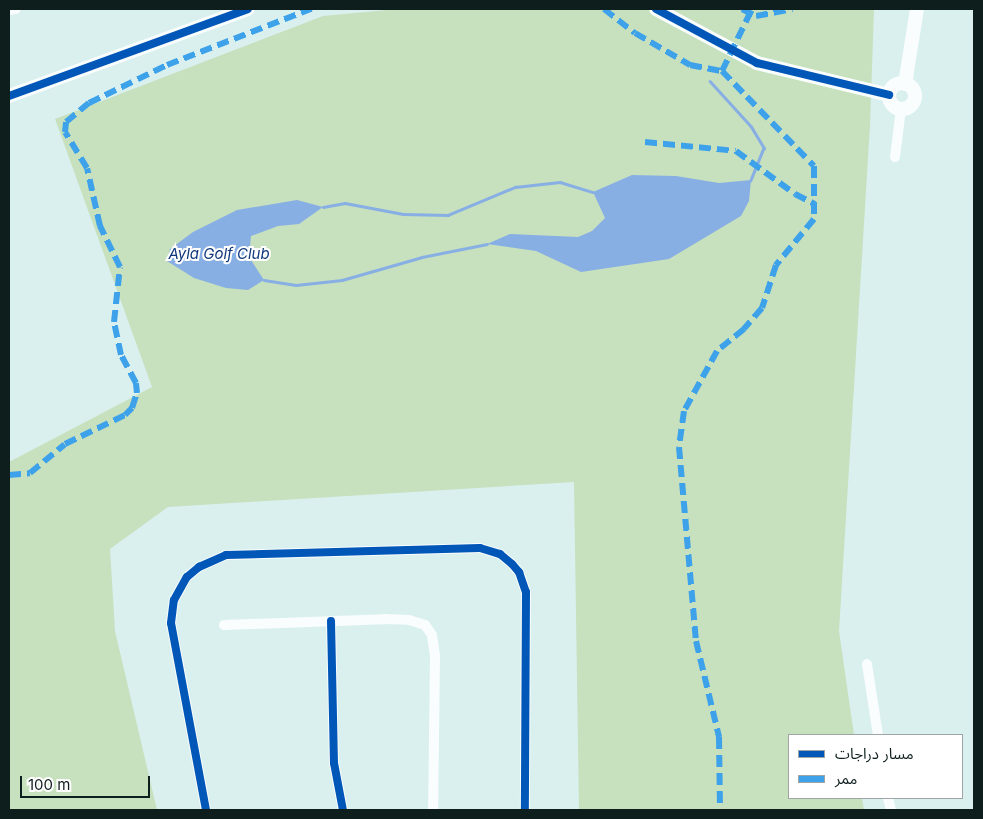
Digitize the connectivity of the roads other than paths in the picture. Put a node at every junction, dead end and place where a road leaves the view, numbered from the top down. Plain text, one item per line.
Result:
1 (16, 9) edge
2 (248, 9) edge
3 (656, 9) edge
4 (917, 9) edge
5 (9, 10) edge
6 (906, 84) junction
7 (889, 95) junction
8 (9, 96) edge
9 (901, 109) junction
10 (895, 158) dead end
11 (331, 621) junction
12 (224, 625) dead end
13 (867, 664) dead end
14 (878, 734) edge
15 (206, 810) edge
16 (343, 810) edge
17 (433, 810) edge
18 (525, 810) edge

1 - 5 street
2 - 8 street
3 - 7 street
4 - 6 street
6 - 7 street
6 - 9 street
7 - 9 street
9 - 10 street
11 - 12 street
11 - 16 street
11 - 17 street
13 - 14 street
15 - 18 street

